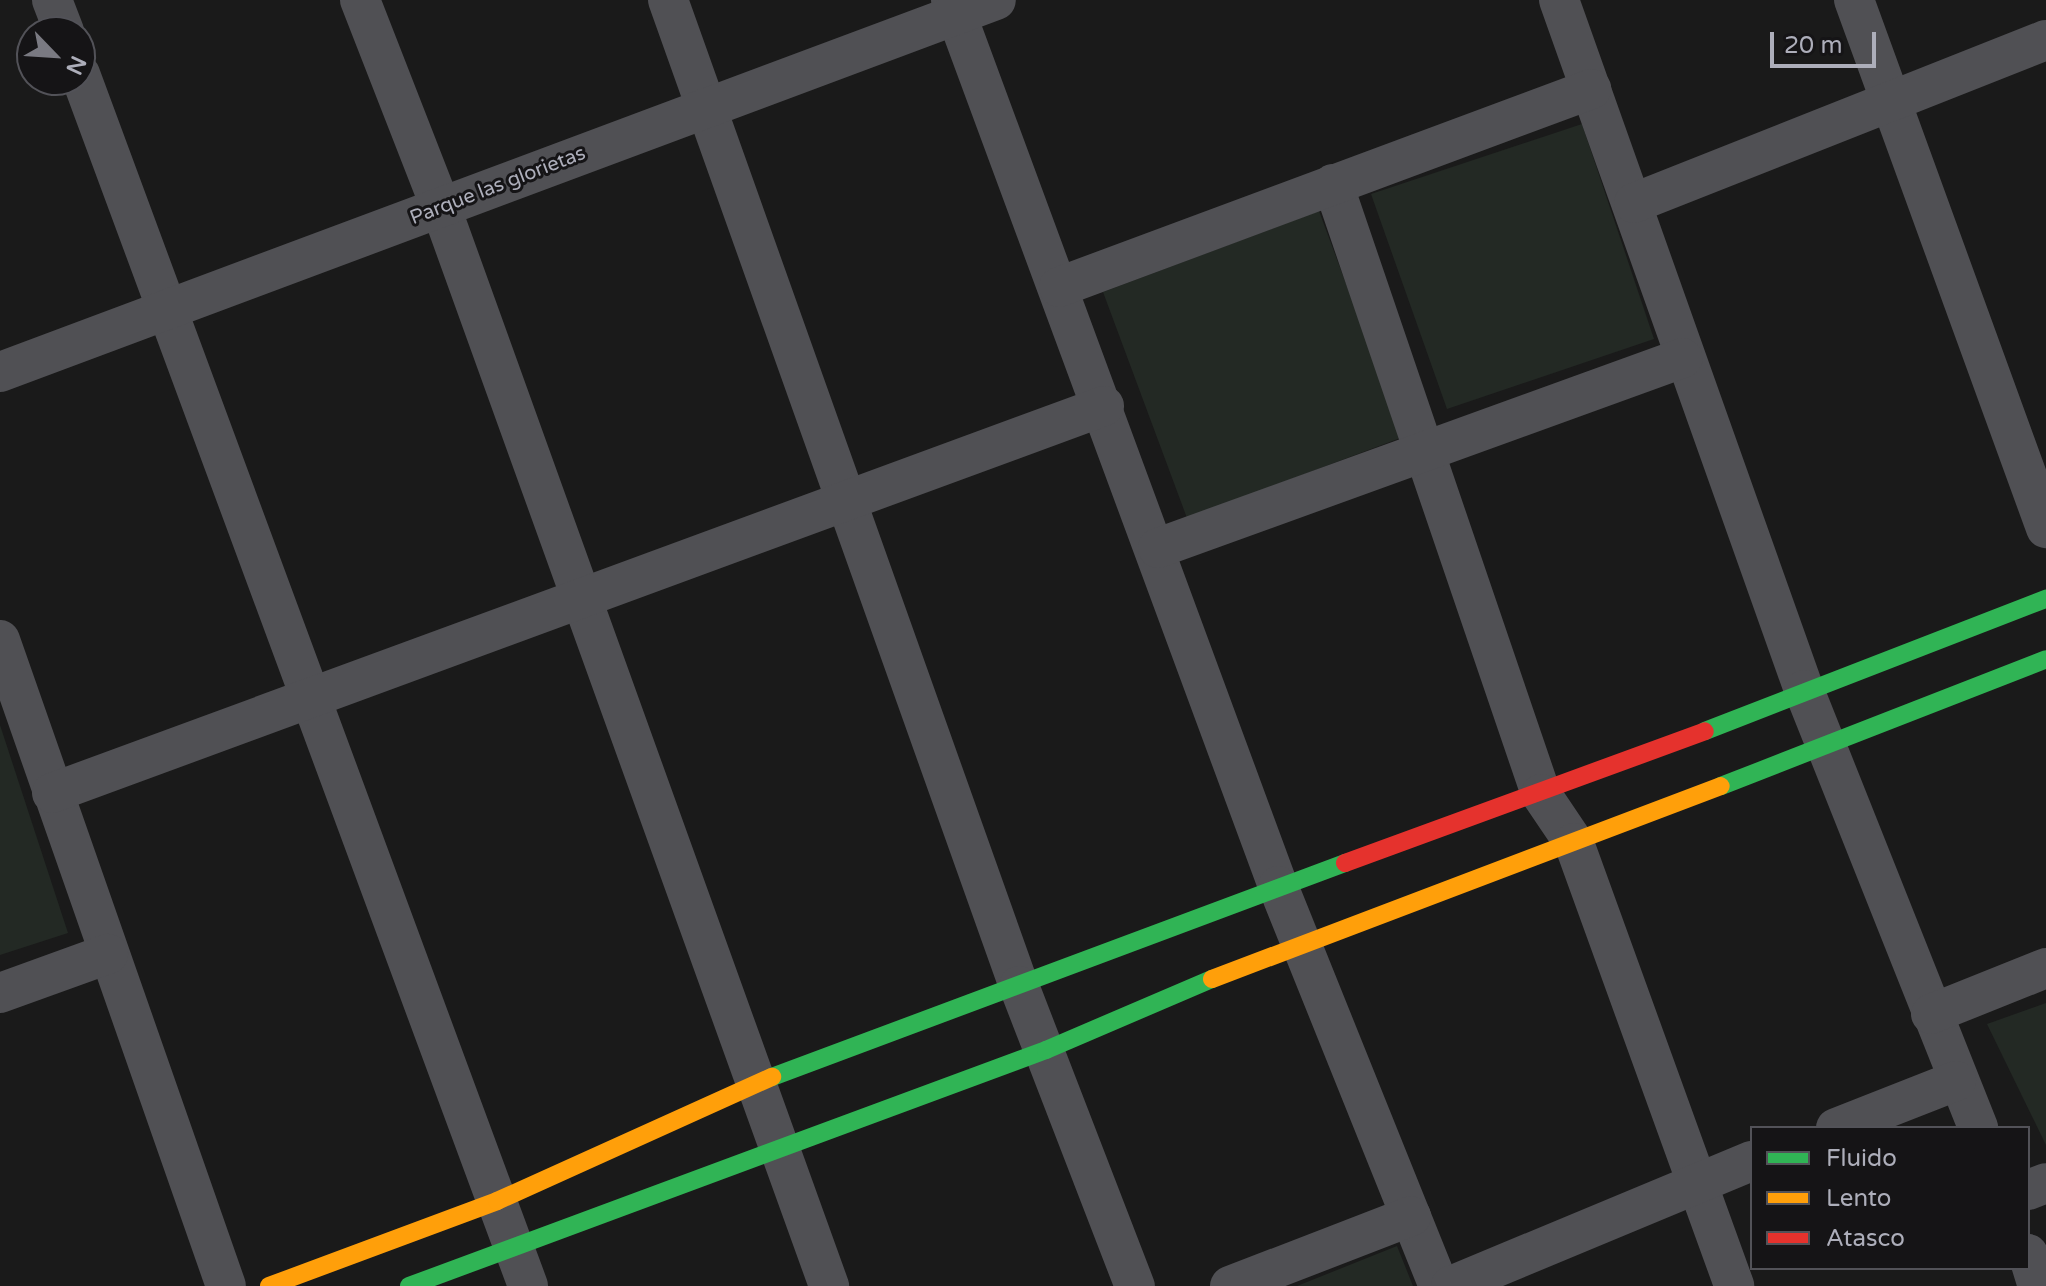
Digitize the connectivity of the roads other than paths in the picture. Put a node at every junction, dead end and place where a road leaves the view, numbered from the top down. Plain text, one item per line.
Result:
1 (360, 0) edge
2 (668, 0) edge
3 (996, 0) edge
4 (1559, 0) edge
5 (1854, 0) edge
6 (953, 8) edge
7 (2046, 40) edge
8 (1591, 89) junction
9 (88, 96) edge
10 (1890, 97) junction
11 (709, 107) junction
12 (1333, 184) junction
13 (1634, 203) junction
14 (441, 208) junction
15 (1059, 287) junction
16 (168, 309) junction
17 (1683, 358) junction
18 (0, 372) edge
19 (1104, 406) junction
20 (1420, 455) junction
21 (849, 499) junction
22 (2046, 528) edge
23 (1158, 548) junction
24 (581, 599) junction
25 (2046, 599) edge
26 (2046, 659) edge
27 (4, 663) edge
28 (1804, 690) junction
29 (312, 697) junction
30 (1828, 744) junction
31 (52, 793) junction
32 (1541, 794) junction
33 (1574, 843) junction
34 (1278, 886) junction
35 (1303, 940) junction
36 (108, 954) junction
37 (2046, 968) edge
38 (1019, 986) junction
39 (0, 993) edge
40 (1931, 1014) junction
41 (1046, 1050) junction
42 (1956, 1081) junction
43 (752, 1085) junction
44 (1841, 1126) edge
45 (1977, 1126) edge
46 (777, 1150) junction
47 (1750, 1162) edge
48 (1694, 1184) junction
49 (497, 1201) junction
50 (1411, 1216) junction
51 (514, 1247) junction
52 (2030, 1260) edge
53 (226, 1286) edge
54 (269, 1286) edge
55 (409, 1286) edge
56 (528, 1286) edge
57 (829, 1286) edge
58 (1135, 1286) edge
59 (1230, 1286) edge
60 (1439, 1286) edge
61 (1451, 1286) edge
62 (1734, 1286) edge
63 (2038, 1286) edge

1 - 14 street
2 - 11 street
3 - 6 street, Parque las glorietas
4 - 8 street
5 - 10 street
6 - 11 street, Parque las glorietas
6 - 15 street
7 - 10 street
8 - 12 street
8 - 13 street
9 - 16 street
10 - 13 street
10 - 22 street
11 - 14 street, Parque las glorietas
11 - 21 street
12 - 15 street
12 - 20 street
13 - 17 street
14 - 16 street, Parque las glorietas
14 - 24 street
15 - 19 street
16 - 18 street, Parque las glorietas
16 - 29 street
17 - 20 street
17 - 28 street
19 - 21 street
19 - 23 street
20 - 23 street
20 - 32 street
21 - 24 street
21 - 38 street
23 - 34 street
24 - 29 street
24 - 43 street
25 - 28 street
26 - 30 street
27 - 31 street
28 - 30 street
28 - 32 street
29 - 31 street
29 - 49 street
30 - 33 street
30 - 40 street
31 - 36 street
32 - 33 street
32 - 34 street
33 - 35 street
33 - 48 street
34 - 35 street
34 - 38 street
35 - 41 street
35 - 50 street
36 - 39 street
36 - 53 street
37 - 40 street
38 - 41 street
38 - 43 street
40 - 42 street
41 - 46 street
41 - 58 street
42 - 44 street
42 - 45 street
43 - 46 street
43 - 49 street
46 - 51 street
46 - 57 street
47 - 48 street
48 - 61 street
48 - 62 street
49 - 51 street
49 - 54 street
50 - 59 street
50 - 60 street
51 - 55 street
51 - 56 street
52 - 63 street

